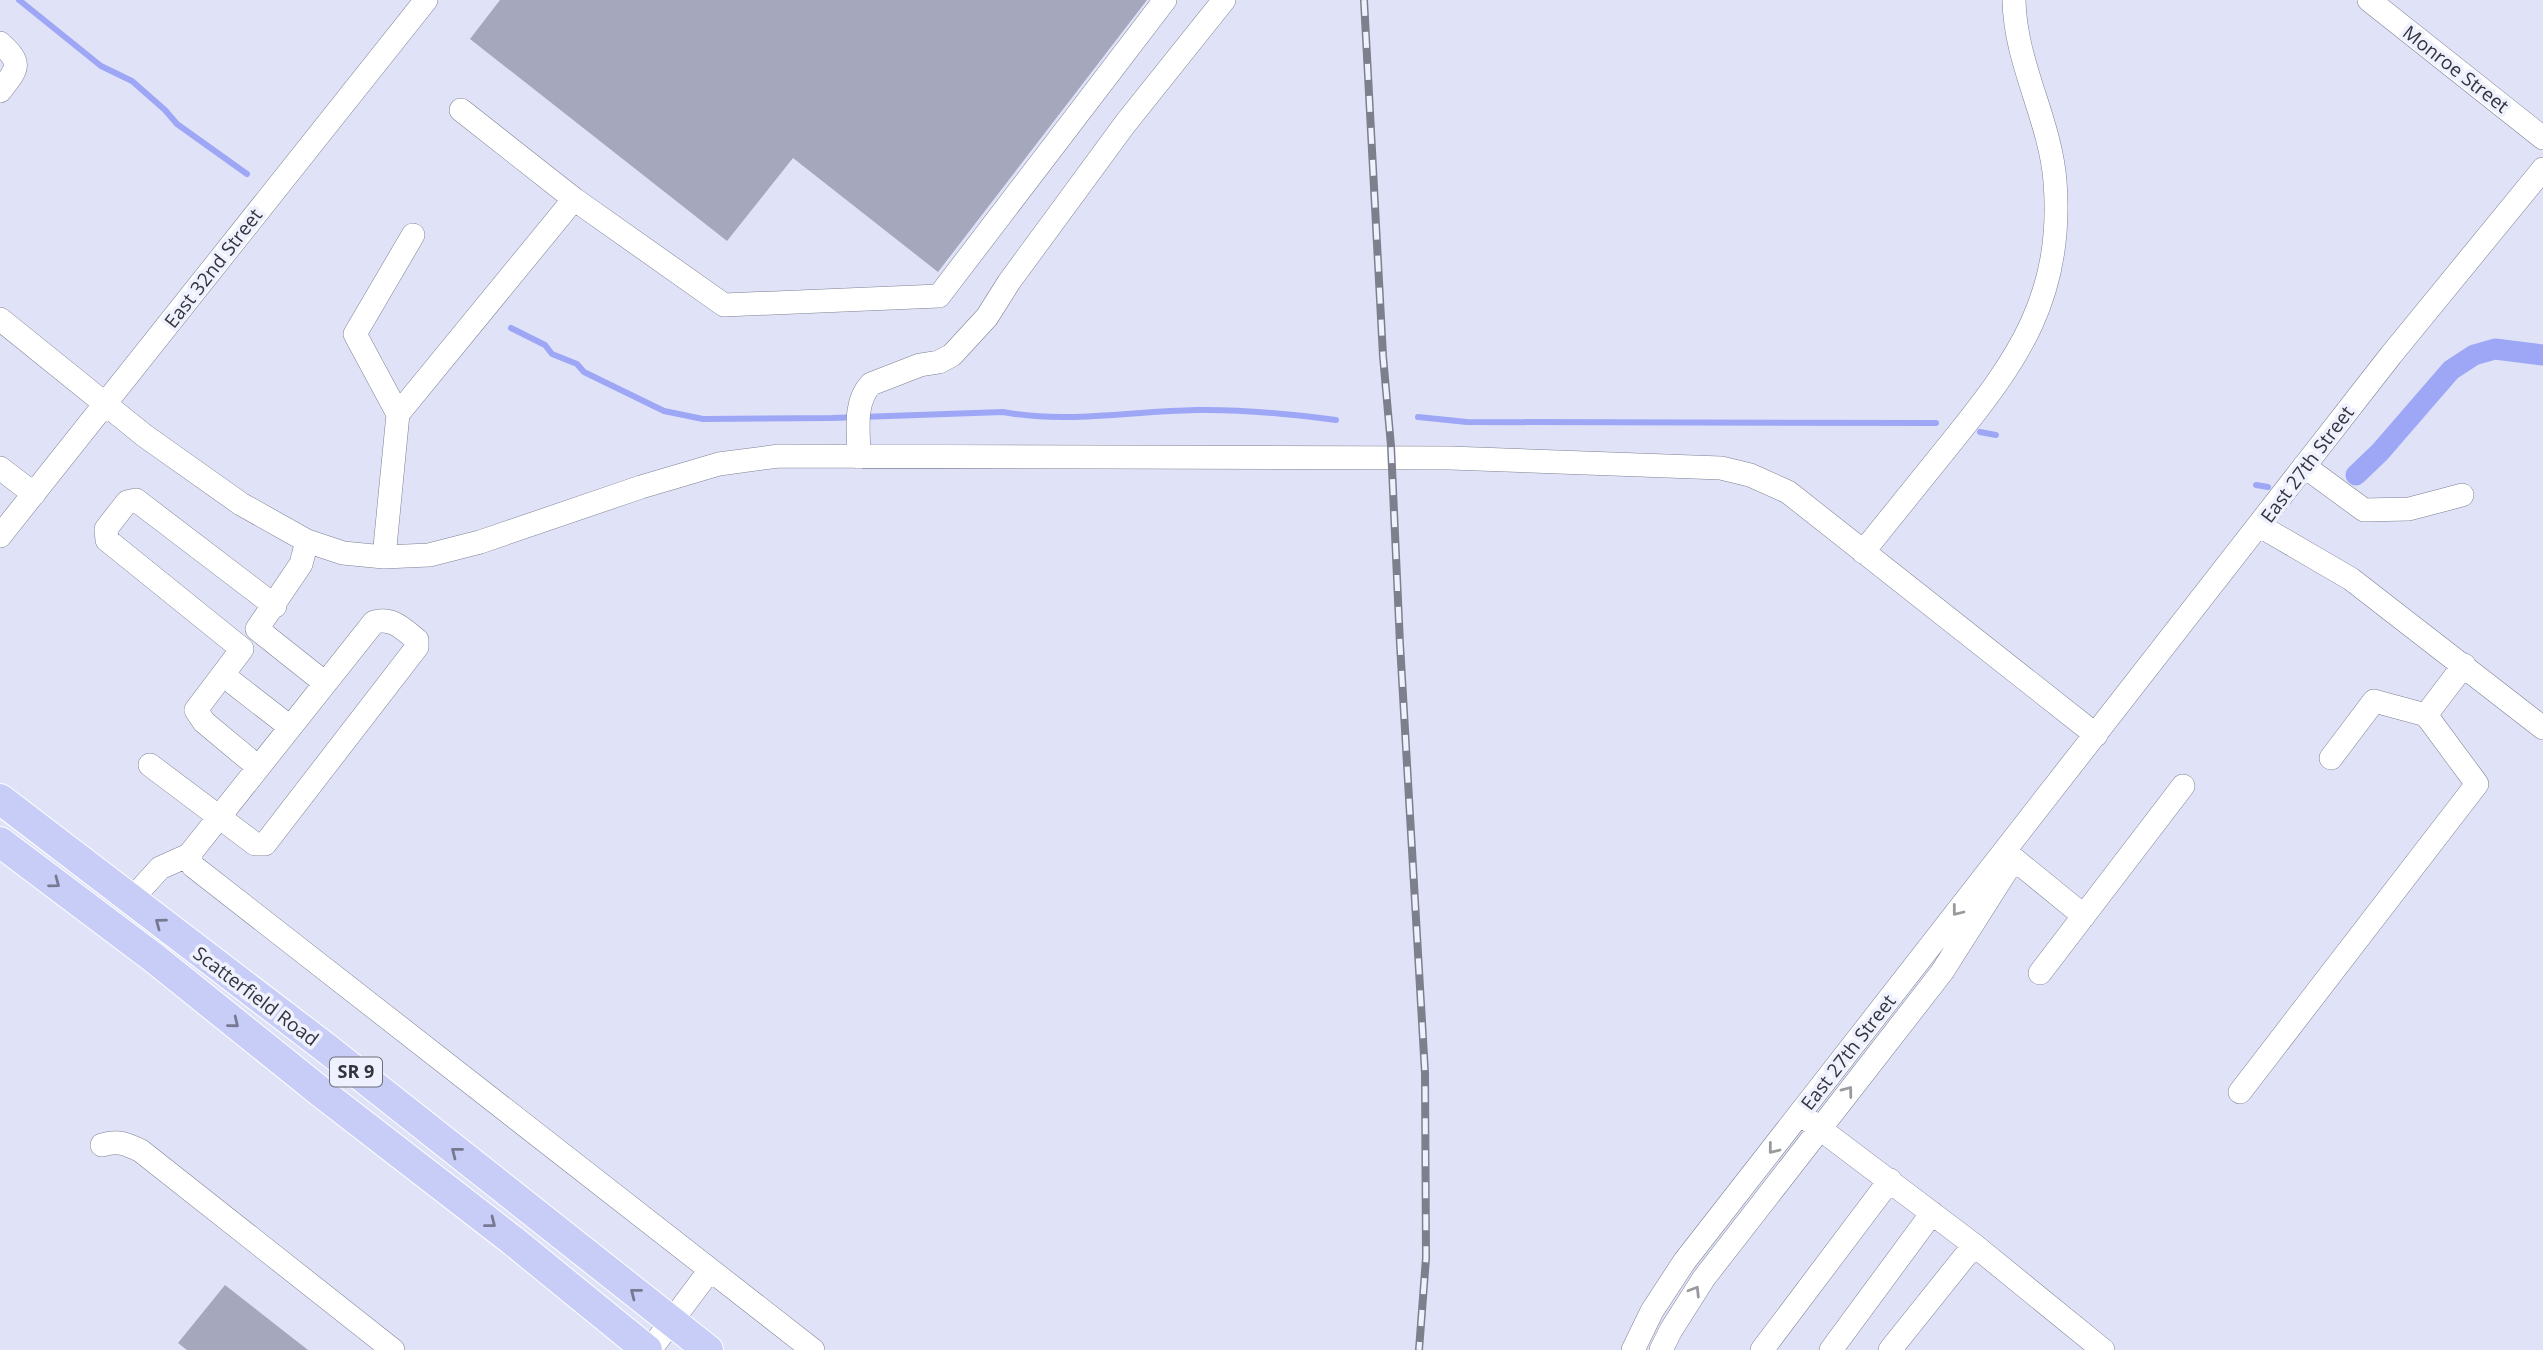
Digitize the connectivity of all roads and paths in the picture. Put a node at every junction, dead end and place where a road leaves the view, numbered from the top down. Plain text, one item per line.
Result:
1 (426, 0) edge
2 (1165, 0) edge
3 (1224, 0) edge
4 (2014, 0) edge
5 (2369, 0) edge
6 (0, 43) edge
7 (0, 91) edge
8 (461, 110) dead end
9 (2543, 138) edge
10 (2543, 169) edge
11 (574, 199) junction
12 (413, 235) dead end
13 (0, 319) edge
14 (106, 404) junction
15 (398, 414) junction
16 (859, 457) junction
17 (2304, 466) junction
18 (0, 468) edge
19 (34, 494) junction
20 (2462, 495) dead end
21 (2260, 526) junction
22 (0, 536) edge
23 (307, 541) junction
24 (1863, 552) junction
25 (384, 557) junction
26 (275, 606) junction
27 (257, 629) junction
28 (242, 649) junction
29 (2464, 665) junction
30 (223, 675) junction
31 (325, 683) junction
32 (2426, 715) junction
33 (290, 727) junction
34 (2543, 728) edge
35 (2096, 735) junction
36 (2331, 758) dead end
37 (2075, 762) junction
38 (150, 765) dead end
39 (258, 767) junction
40 (2183, 786) dead end
41 (0, 799) edge
42 (218, 818) junction
43 (0, 842) edge
44 (189, 855) junction
45 (2014, 859) junction
46 (130, 901) junction
47 (2084, 916) junction
48 (2040, 973) dead end
49 (2240, 1093) dead end
50 (1801, 1114) junction
51 (1819, 1128) junction
52 (102, 1145) dead end
53 (1890, 1180) junction
54 (1932, 1213) junction
55 (1974, 1245) junction
56 (710, 1270) junction
57 (672, 1321) junction
58 (393, 1350) edge
59 (648, 1350) edge
60 (708, 1350) edge
61 (813, 1350) edge
62 (1633, 1350) edge
63 (1661, 1350) edge
64 (1762, 1350) edge
65 (1830, 1350) edge
66 (1890, 1350) edge
67 (2103, 1350) edge

1 - 14 street, East 32nd Street
2 - 11 street
3 - 16 street
4 - 24 street
5 - 9 street, Monroe Street
6 - 7 street
8 - 11 street
10 - 17 street, East 27th Street
11 - 15 street
12 - 15 street
13 - 14 street
14 - 19 street, East 32nd Street
14 - 23 street
15 - 25 street
16 - 24 street
16 - 25 street
17 - 20 street
17 - 21 street, East 27th Street
18 - 19 street
19 - 22 street, East 32nd Street
21 - 29 street
21 - 35 street, East 27th Street
23 - 25 street
23 - 26 street
24 - 35 street
26 - 27 street
26 - 28 street
27 - 28 street
27 - 31 street
28 - 30 street
29 - 32 street
29 - 34 street
30 - 33 street
30 - 39 street
31 - 33 street
31 - 42 street
32 - 36 street
32 - 49 street
33 - 39 street
35 - 37 street, East 27th Street
37 - 45 street, East 27th Street
37 -> 50 street, East 27th Street
38 - 42 street
39 - 42 street
40 - 47 street
41 - 46 main road, Scatterfield Road / SR 9
42 - 44 street
43 -> 59 main road, Scatterfield Road / SR 9
44 - 46 street
44 - 56 street
45 - 47 street
51 -> 45 street, East 27th Street
57 -> 46 main road, Scatterfield Road / SR 9
47 - 48 street
50 - 51 street
50 -> 62 street, East 27th Street
51 - 53 street
63 -> 51 street, East 27th Street
52 - 58 street
53 - 54 street
53 - 64 street
54 - 55 street
54 - 65 street
55 - 66 street
55 - 67 street
56 - 57 street
56 - 61 street
57 - 59 street
57 - 60 main road, Scatterfield Road / SR 9

